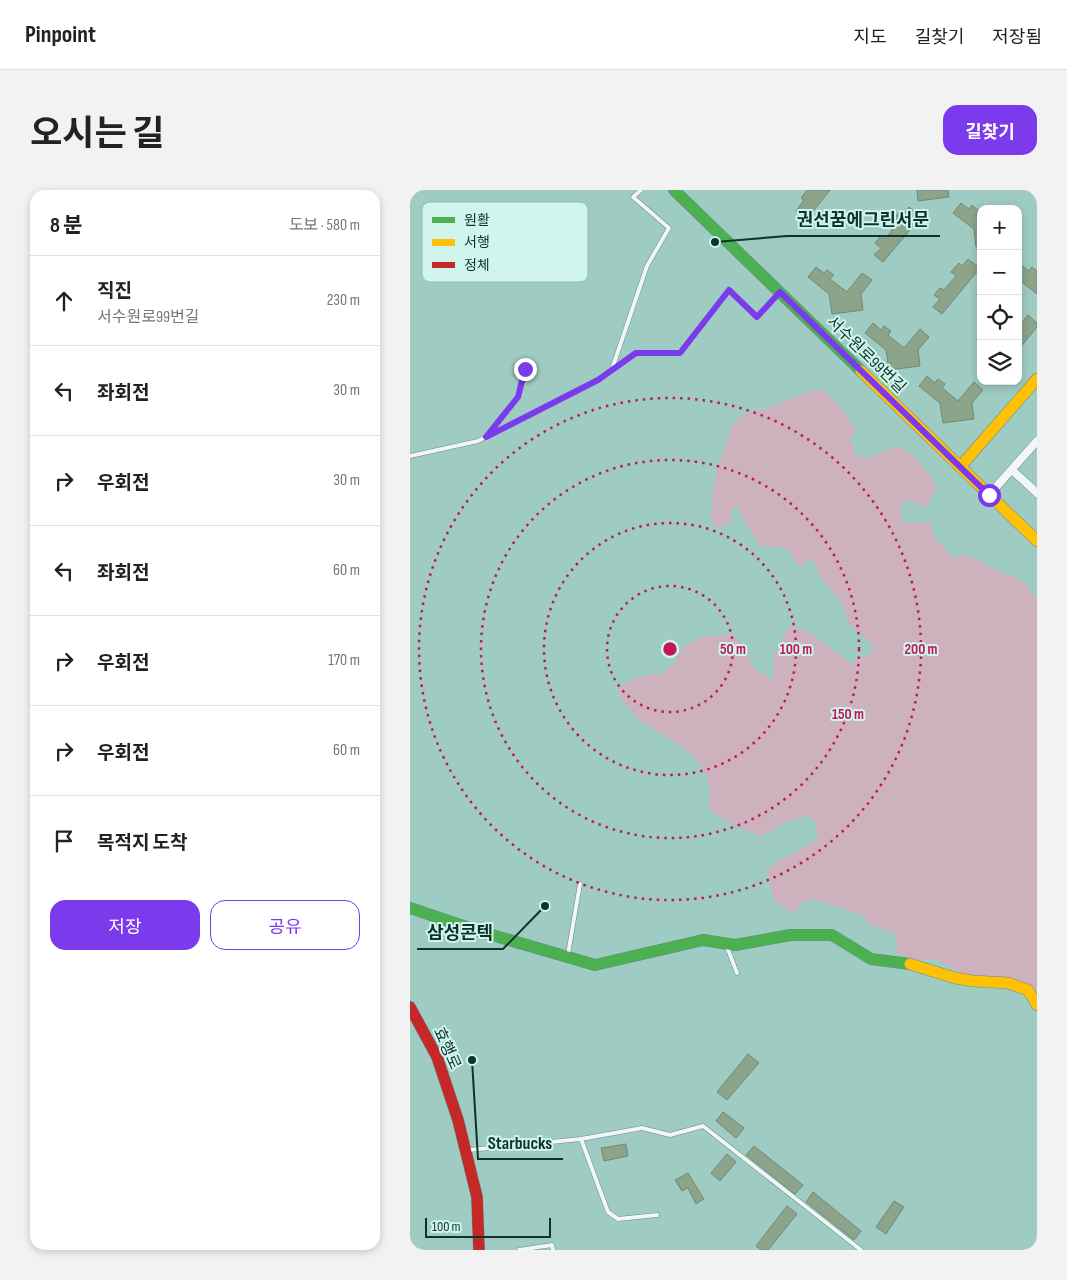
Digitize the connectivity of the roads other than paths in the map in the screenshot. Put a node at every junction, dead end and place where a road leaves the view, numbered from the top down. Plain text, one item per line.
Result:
1 (641, 190) edge
2 (674, 190) edge
3 (780, 292) junction
4 (525, 369) dead end
5 (612, 370) junction
6 (1037, 380) edge
7 (486, 437) junction
8 (1037, 441) edge
9 (410, 456) edge
10 (960, 467) junction
11 (1012, 470) junction
12 (1037, 493) edge
13 (989, 495) junction
14 (1037, 541) edge
15 (580, 884) dead end
16 (410, 908) edge
17 (703, 940) junction
18 (568, 956) junction
19 (737, 972) dead end
20 (1037, 1005) edge
21 (410, 1007) edge
22 (581, 1139) junction
23 (466, 1150) junction
24 (657, 1214) dead end
25 (479, 1250) edge
26 (519, 1250) edge
27 (553, 1250) edge
28 (861, 1250) edge

1 - 5 lane
2 - 3 street, 서수원로99번길
3 - 5 lane
3 - 10 street, 서수원로99번길
4 - 7 lane
5 - 7 lane
6 - 10 street
7 - 9 lane
8 - 11 street
10 - 13 street, 서수원로99번길
11 - 12 street
11 - 13 street
13 - 14 street, 서수원로99번길
15 - 18 lane
16 - 18 street
17 - 18 street
17 - 19 lane
17 - 20 street
21 - 23 street, 효행로
22 - 23 lane
22 - 24 lane
22 - 28 lane
23 - 25 street, 효행로
26 - 27 lane

